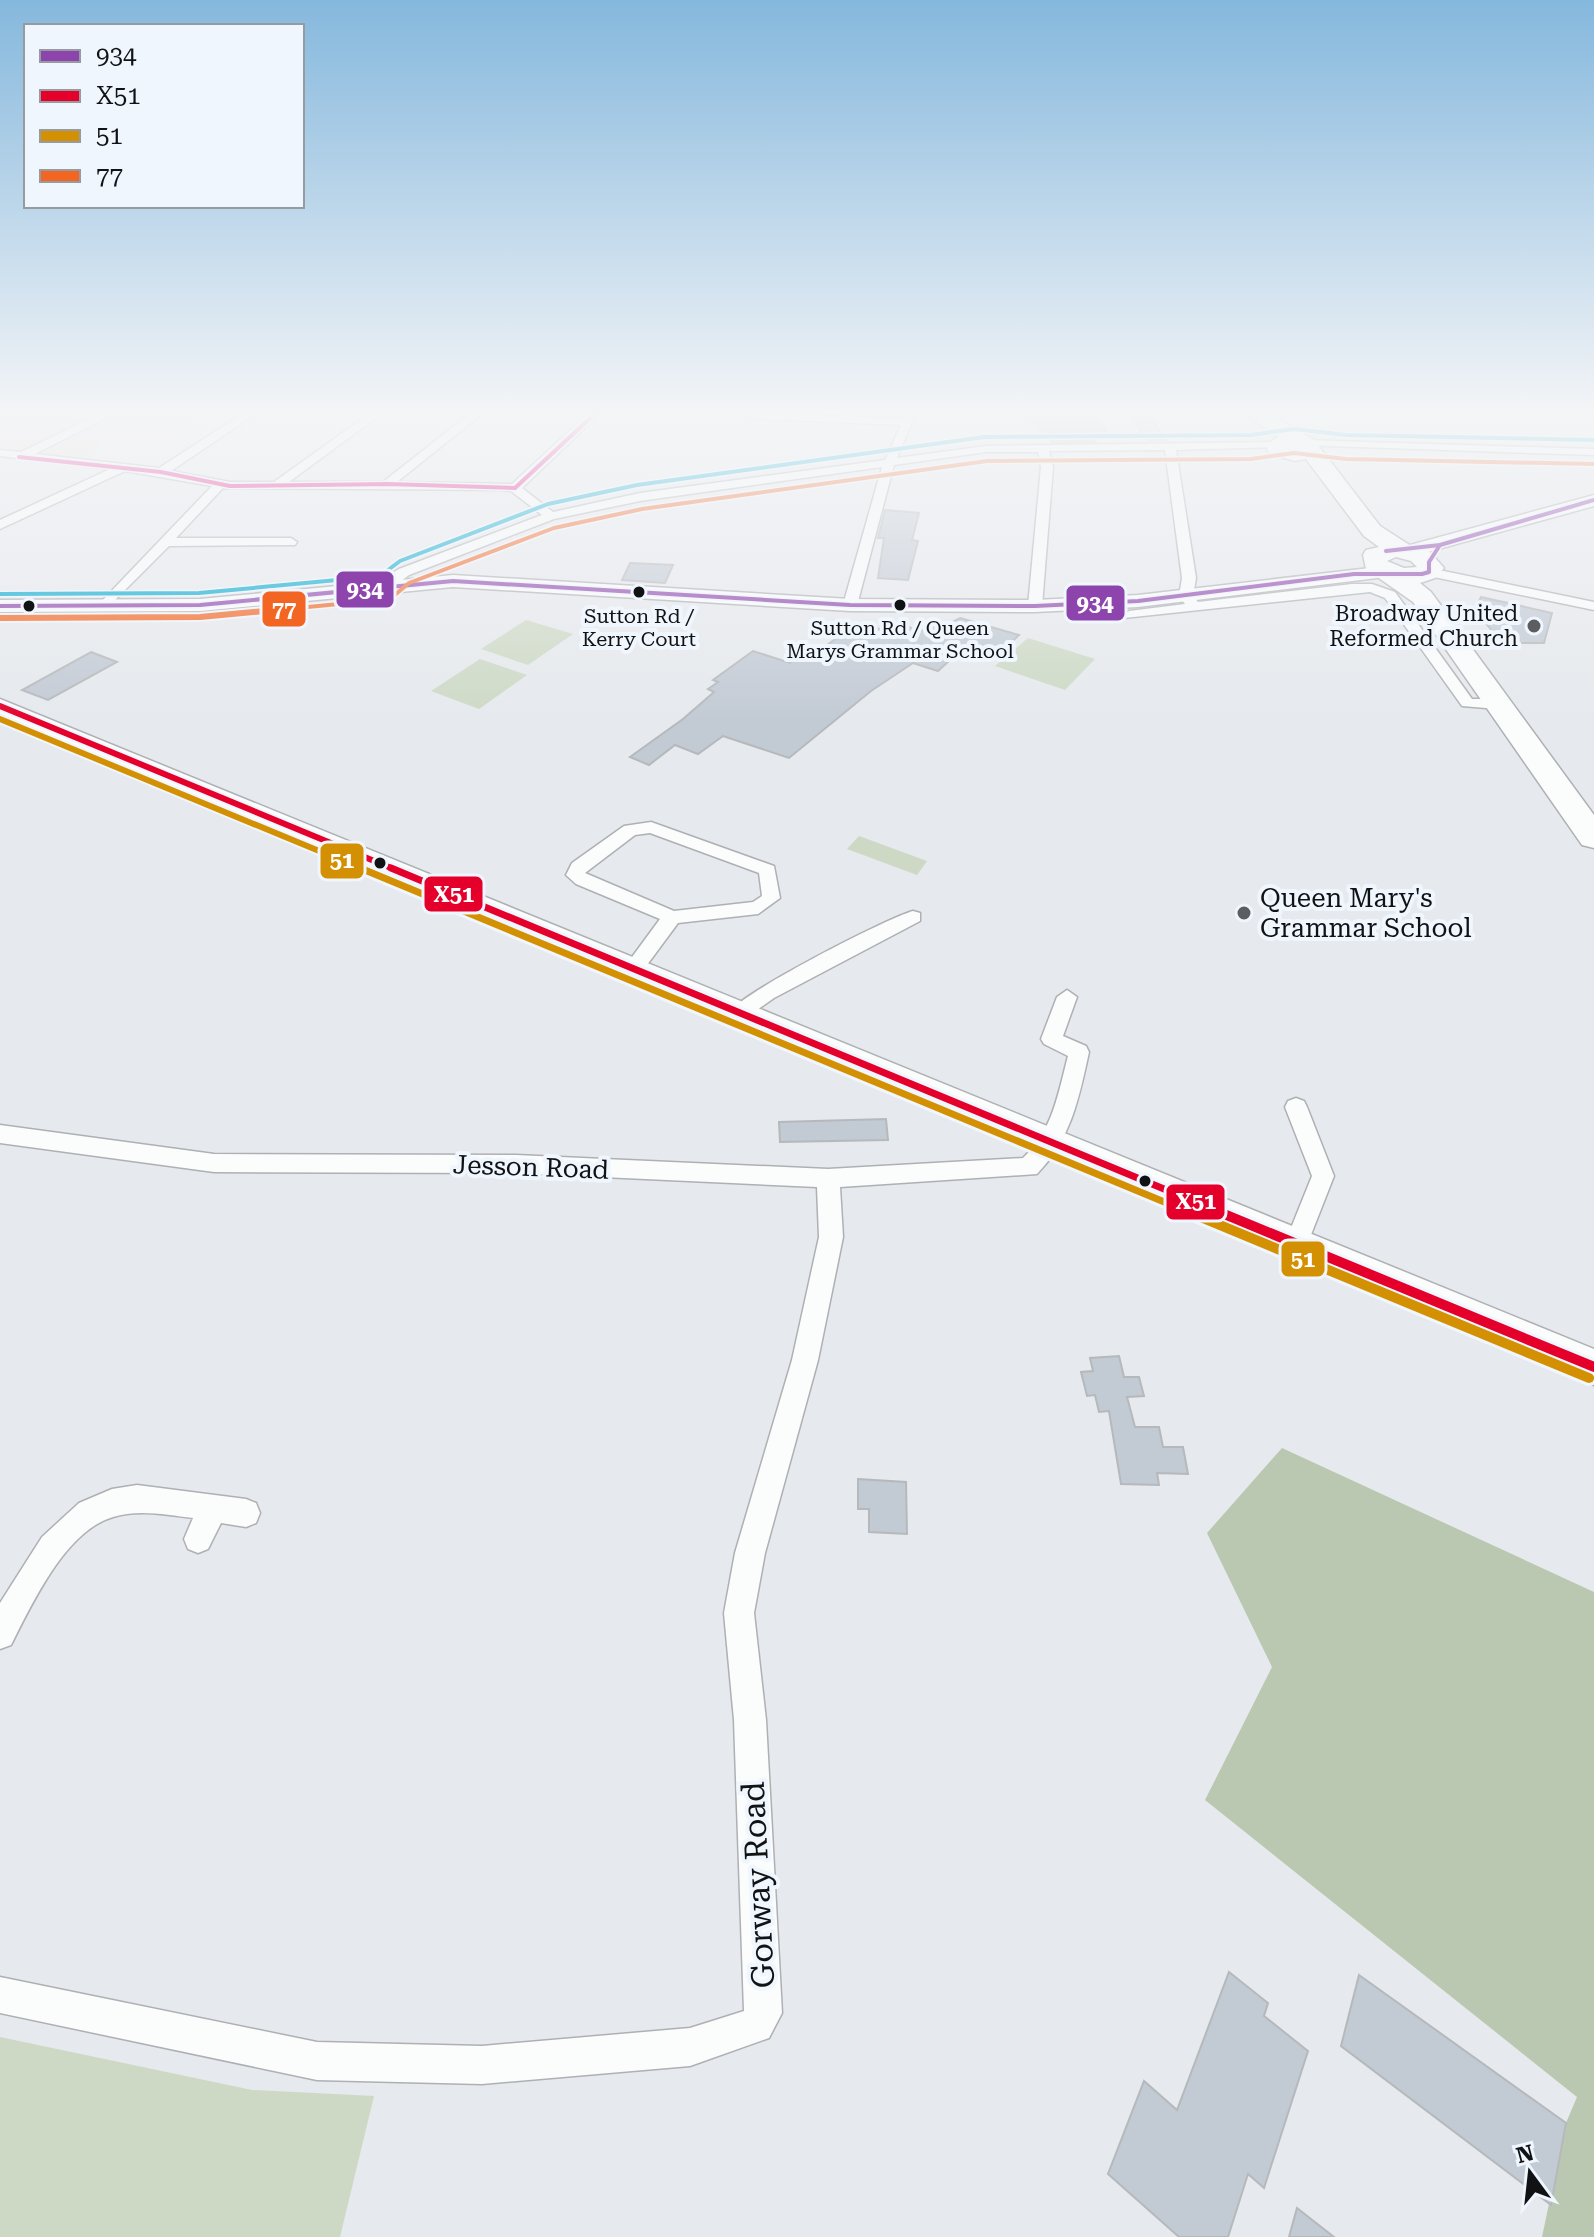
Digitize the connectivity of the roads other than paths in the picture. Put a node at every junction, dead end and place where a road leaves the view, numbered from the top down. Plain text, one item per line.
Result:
1 (25, 513) edge
2 (191, 513) edge
3 (548, 513) edge
4 (563, 513) edge
5 (875, 513) edge
6 (1043, 513) edge
7 (1178, 513) edge
8 (1351, 513) edge
9 (1563, 513) edge
10 (551, 516) junction
11 (0, 525) edge
12 (163, 542) junction
13 (295, 542) dead end
14 (1387, 556) junction
15 (1433, 570) junction
16 (388, 587) junction
17 (1189, 597) junction
18 (851, 601) junction
19 (1036, 602) junction
20 (0, 606) edge
21 (105, 606) junction
22 (1594, 606) edge
23 (1129, 615) dead end
24 (1498, 704) junction
25 (0, 706) edge
26 (1594, 838) edge
27 (672, 917) junction
28 (913, 917) dead end
29 (634, 968) junction
30 (1067, 997) dead end
31 (740, 1012) junction
32 (1296, 1107) dead end
33 (0, 1134) edge
34 (1053, 1141) junction
35 (828, 1178) junction
36 (1297, 1243) junction
37 (1594, 1367) edge
38 (213, 1509) junction
39 (246, 1513) dead end
40 (198, 1539) dead end
41 (0, 1634) edge
42 (0, 1995) edge

1 - 11 street
2 - 12 street
3 - 10 street
4 - 10 street
5 - 18 street
6 - 19 street
7 - 17 street
8 - 14 highway
9 - 15 street
10 - 16 street
12 - 13 street
12 - 21 street
14 - 15 highway
14 - 15 highway
14 - 17 street
15 - 22 street
15 - 24 highway
16 - 18 street
16 - 21 street
17 - 19 street
17 - 23 street
17 - 24 street
18 - 19 street
20 - 21 street
24 - 26 highway
25 - 29 street
27 - 27 street
27 - 29 street
28 - 31 street
29 - 31 street
30 - 34 street
31 - 34 street
32 - 36 street
33 - 35 street, Jesson Road
34 - 35 street, Jesson Road
34 - 36 street
35 - 42 street, Gorway Road
36 - 37 street
38 - 39 street
38 - 40 street
38 - 41 street

